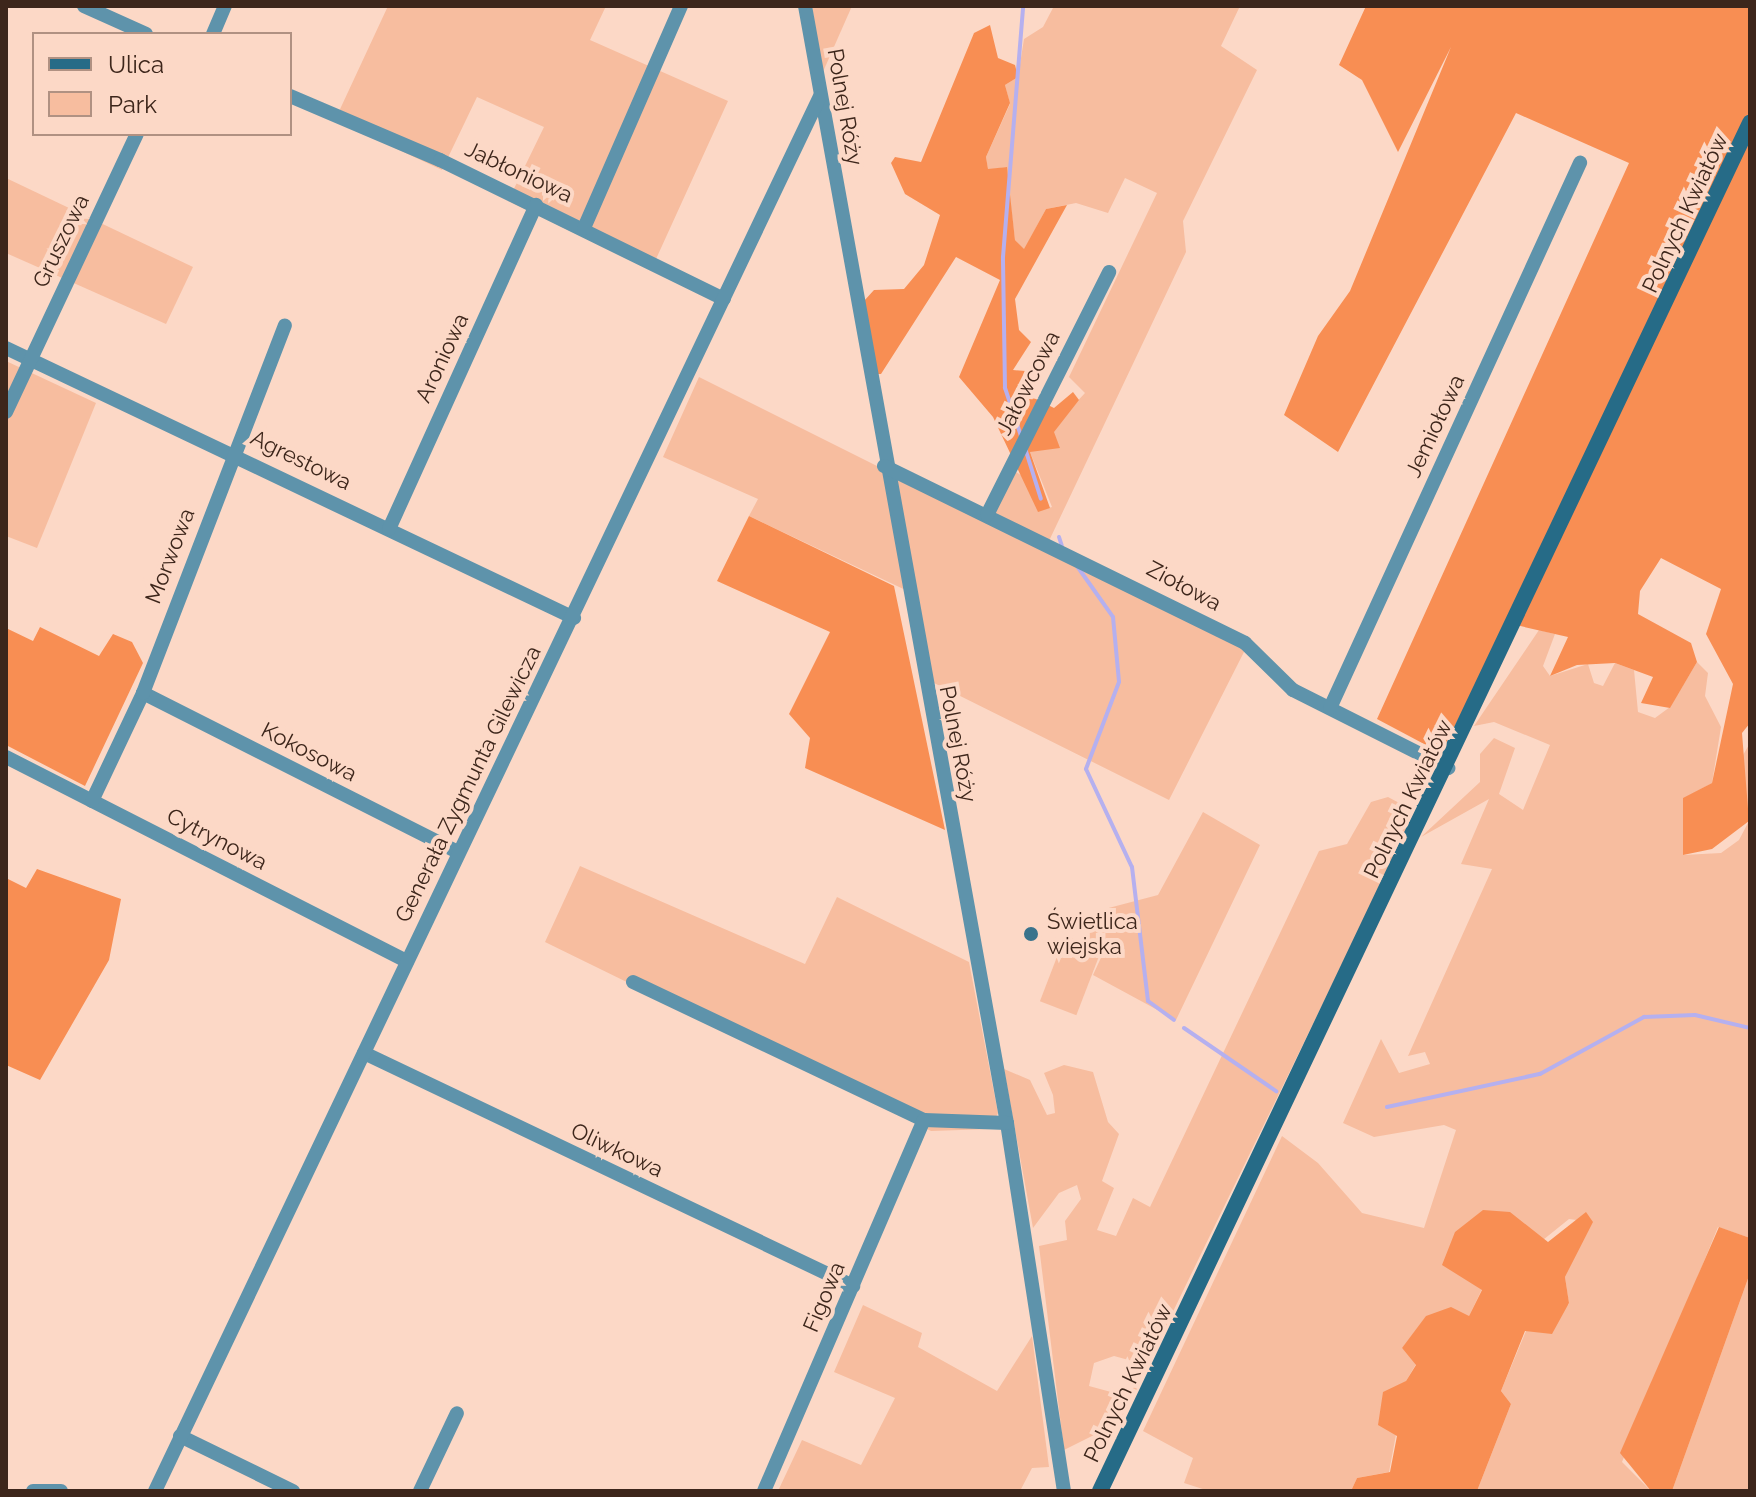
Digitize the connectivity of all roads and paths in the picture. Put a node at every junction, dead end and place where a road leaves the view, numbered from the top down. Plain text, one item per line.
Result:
1 (84, 6) edge
2 (225, 6) edge
3 (681, 6) edge
4 (805, 6) edge
5 (142, 32) edge
6 (214, 32) edge
7 (820, 96) junction
8 (292, 97) edge
9 (1748, 134) edge
10 (136, 136) edge
11 (1580, 163) dead end
12 (536, 205) junction
13 (584, 228) junction
14 (1109, 272) dead end
15 (724, 299) junction
16 (285, 325) dead end
17 (6, 348) edge
18 (29, 358) junction
19 (6, 412) edge
20 (233, 451) junction
21 (884, 466) junction
22 (987, 515) junction
23 (389, 529) junction
24 (574, 618) junction
25 (143, 693) junction
26 (1330, 708) junction
27 (6, 757) edge
28 (1448, 768) junction
29 (92, 801) junction
30 (456, 851) junction
31 (407, 961) junction
32 (633, 982) dead end
33 (364, 1053) junction
34 (924, 1120) junction
35 (1007, 1123) junction
36 (853, 1286) junction
37 (457, 1413) dead end
38 (180, 1436) junction
39 (33, 1491) edge
40 (61, 1491) edge
41 (155, 1491) edge
42 (293, 1491) edge
43 (420, 1491) edge
44 (764, 1491) edge
45 (1064, 1491) edge
46 (1100, 1491) edge

1 - 5 street
2 - 6 street
3 - 13 street
4 - 7 street, Polnej Róży
7 - 15 street, Generała Zygmunta Gilewicza
7 - 21 street, Polnej Róży
8 - 12 street, Jabłoniowa
9 - 28 street, Polnych Kwiatów
10 - 18 street, Gruszowa
11 - 26 street, Jemiołowa
12 - 13 street, Jabłoniowa
12 - 23 street, Aroniowa
13 - 15 street, Jabłoniowa
14 - 22 street, Jałowcowa
15 - 24 street, Generała Zygmunta Gilewicza
16 - 20 street, Morwowa
17 - 18 street, Agrestowa
18 - 19 street, Gruszowa
18 - 20 street, Agrestowa
20 - 23 street, Agrestowa
20 - 25 street, Morwowa
21 - 22 street, Ziołowa
21 - 35 street, Polnej Róży
22 - 26 street, Ziołowa
23 - 24 street, Agrestowa
24 - 30 street, Generała Zygmunta Gilewicza
25 - 29 street, Morwowa
25 - 30 street, Kokosowa
26 - 28 street, Ziołowa
27 - 29 street, Cytrynowa
28 - 46 street, Polnych Kwiatów
29 - 31 street, Cytrynowa
30 - 31 street, Generała Zygmunta Gilewicza
31 - 33 street, Generała Zygmunta Gilewicza
32 - 34 street
33 - 36 street, Oliwkowa
33 - 38 street, Generała Zygmunta Gilewicza
34 - 35 street
34 - 36 street, Figowa
35 - 45 street, Polnej Róży
36 - 44 street, Figowa
37 - 43 street
38 - 41 street, Generała Zygmunta Gilewicza
38 - 42 street
39 - 40 street

